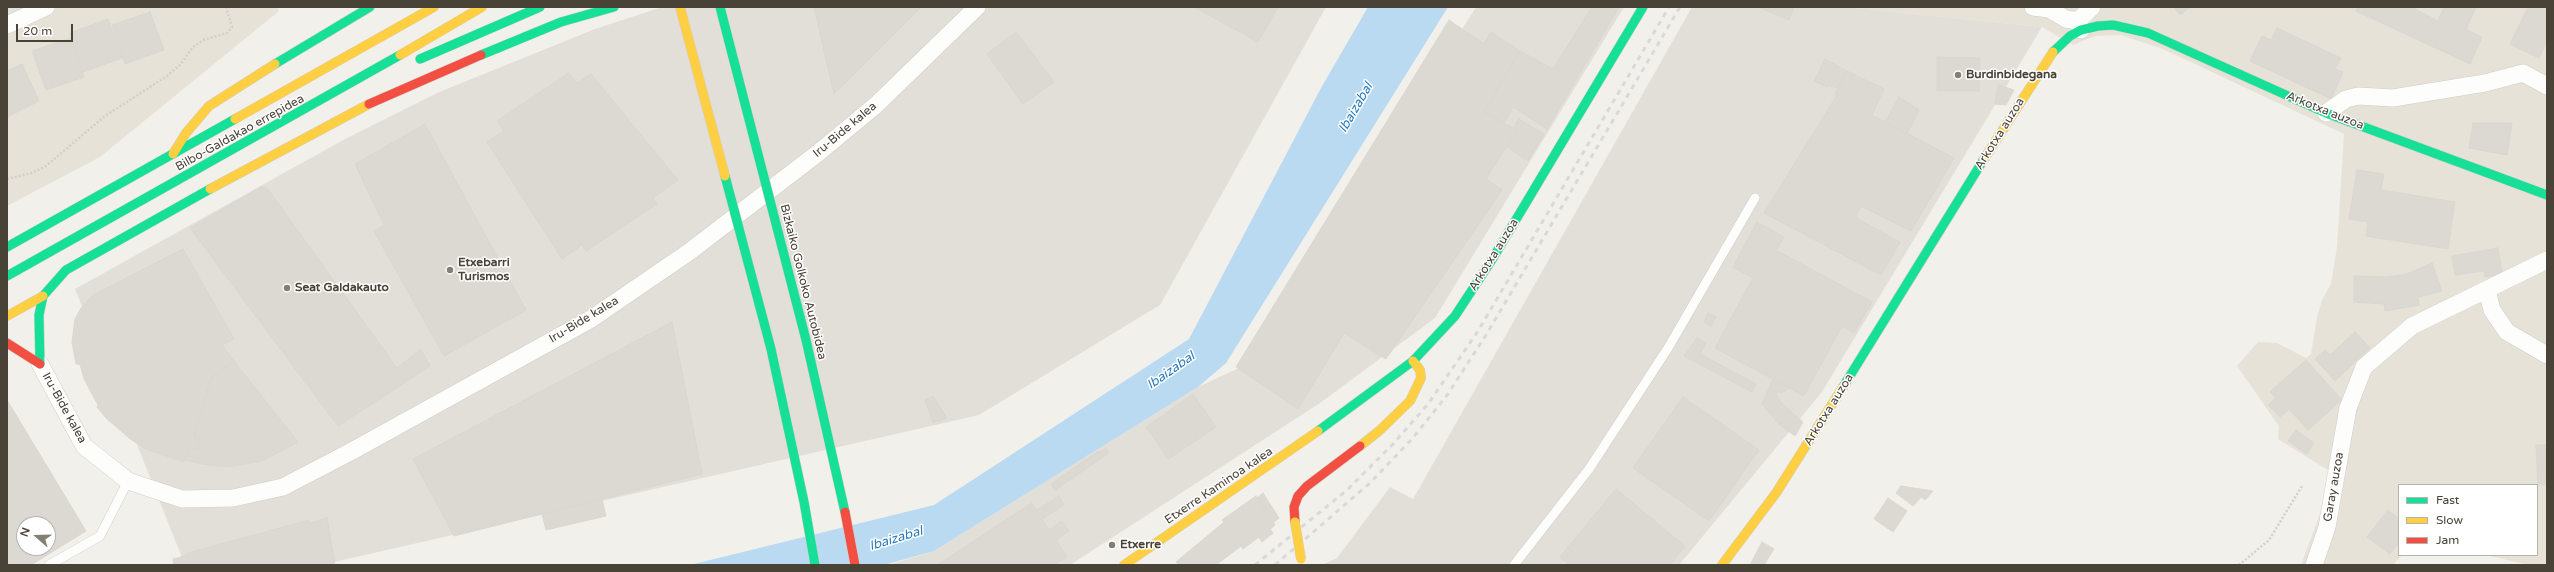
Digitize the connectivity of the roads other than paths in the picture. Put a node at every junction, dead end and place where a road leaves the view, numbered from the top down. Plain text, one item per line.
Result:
1 (46, 7) edge
2 (370, 7) edge
3 (434, 7) edge
4 (482, 7) edge
5 (540, 7) edge
6 (614, 7) edge
7 (680, 7) edge
8 (720, 7) edge
9 (977, 7) edge
10 (1643, 7) edge
11 (2033, 7) edge
12 (2092, 7) edge
13 (7, 25) edge
14 (2079, 26) junction
15 (409, 64) dead end
16 (394, 70) dead end
17 (2547, 86) edge
18 (322, 101) junction
19 (2326, 113) junction
20 (173, 155) junction
21 (2547, 195) edge
22 (1755, 198) dead end
23 (7, 246) edge
24 (2547, 260) edge
25 (7, 276) edge
26 (2487, 290) junction
27 (43, 296) junction
28 (7, 316) edge
29 (7, 343) edge
30 (2547, 355) edge
31 (1413, 360) junction
32 (40, 364) junction
33 (1288, 453) joint
34 (128, 481) junction
35 (1302, 562) edge
36 (48, 565) edge
37 (814, 565) edge
38 (855, 565) edge
39 (1124, 565) edge
40 (1514, 565) edge
41 (1722, 565) edge
42 (2314, 565) edge

1 - 13 street
2 - 20 main road
3 - 20 main road, Bilbo-Galdakao errepidea
4 - 18 main road, Bilbo-Galdakao errepidea
5 - 15 main road
6 - 27 main road
7 - 37 main road, bridge
8 - 38 main road, Bizkaiko Golkoko Autobidea, bridge
9 - 34 street, Iru-Bide kalea
10 - 31 main road, Arkotxa auzoa
11 - 14 street, Arkotxa auzoa
12 - 14 street
14 - 19 main road, Arkotxa auzoa
14 - 41 main road, Arkotxa auzoa
16 - 18 main road
17 - 19 street
18 - 25 main road, Bilbo-Galdakao errepidea
19 - 21 main road, Arkotxa auzoa
20 - 23 main road, Bilbo-Galdakao errepidea
22 - 40 lane
24 - 26 street
26 - 30 street
26 - 42 street, Garay auzoa
27 - 28 main road
27 - 32 main road
29 - 32 main road
31 - 33 main road, Arkotxa auzoa
31 - 35 main road, bridge
32 - 34 street, Iru-Bide kalea
33 - 39 main road, Etxerre Kaminoa kalea
34 - 36 lane

